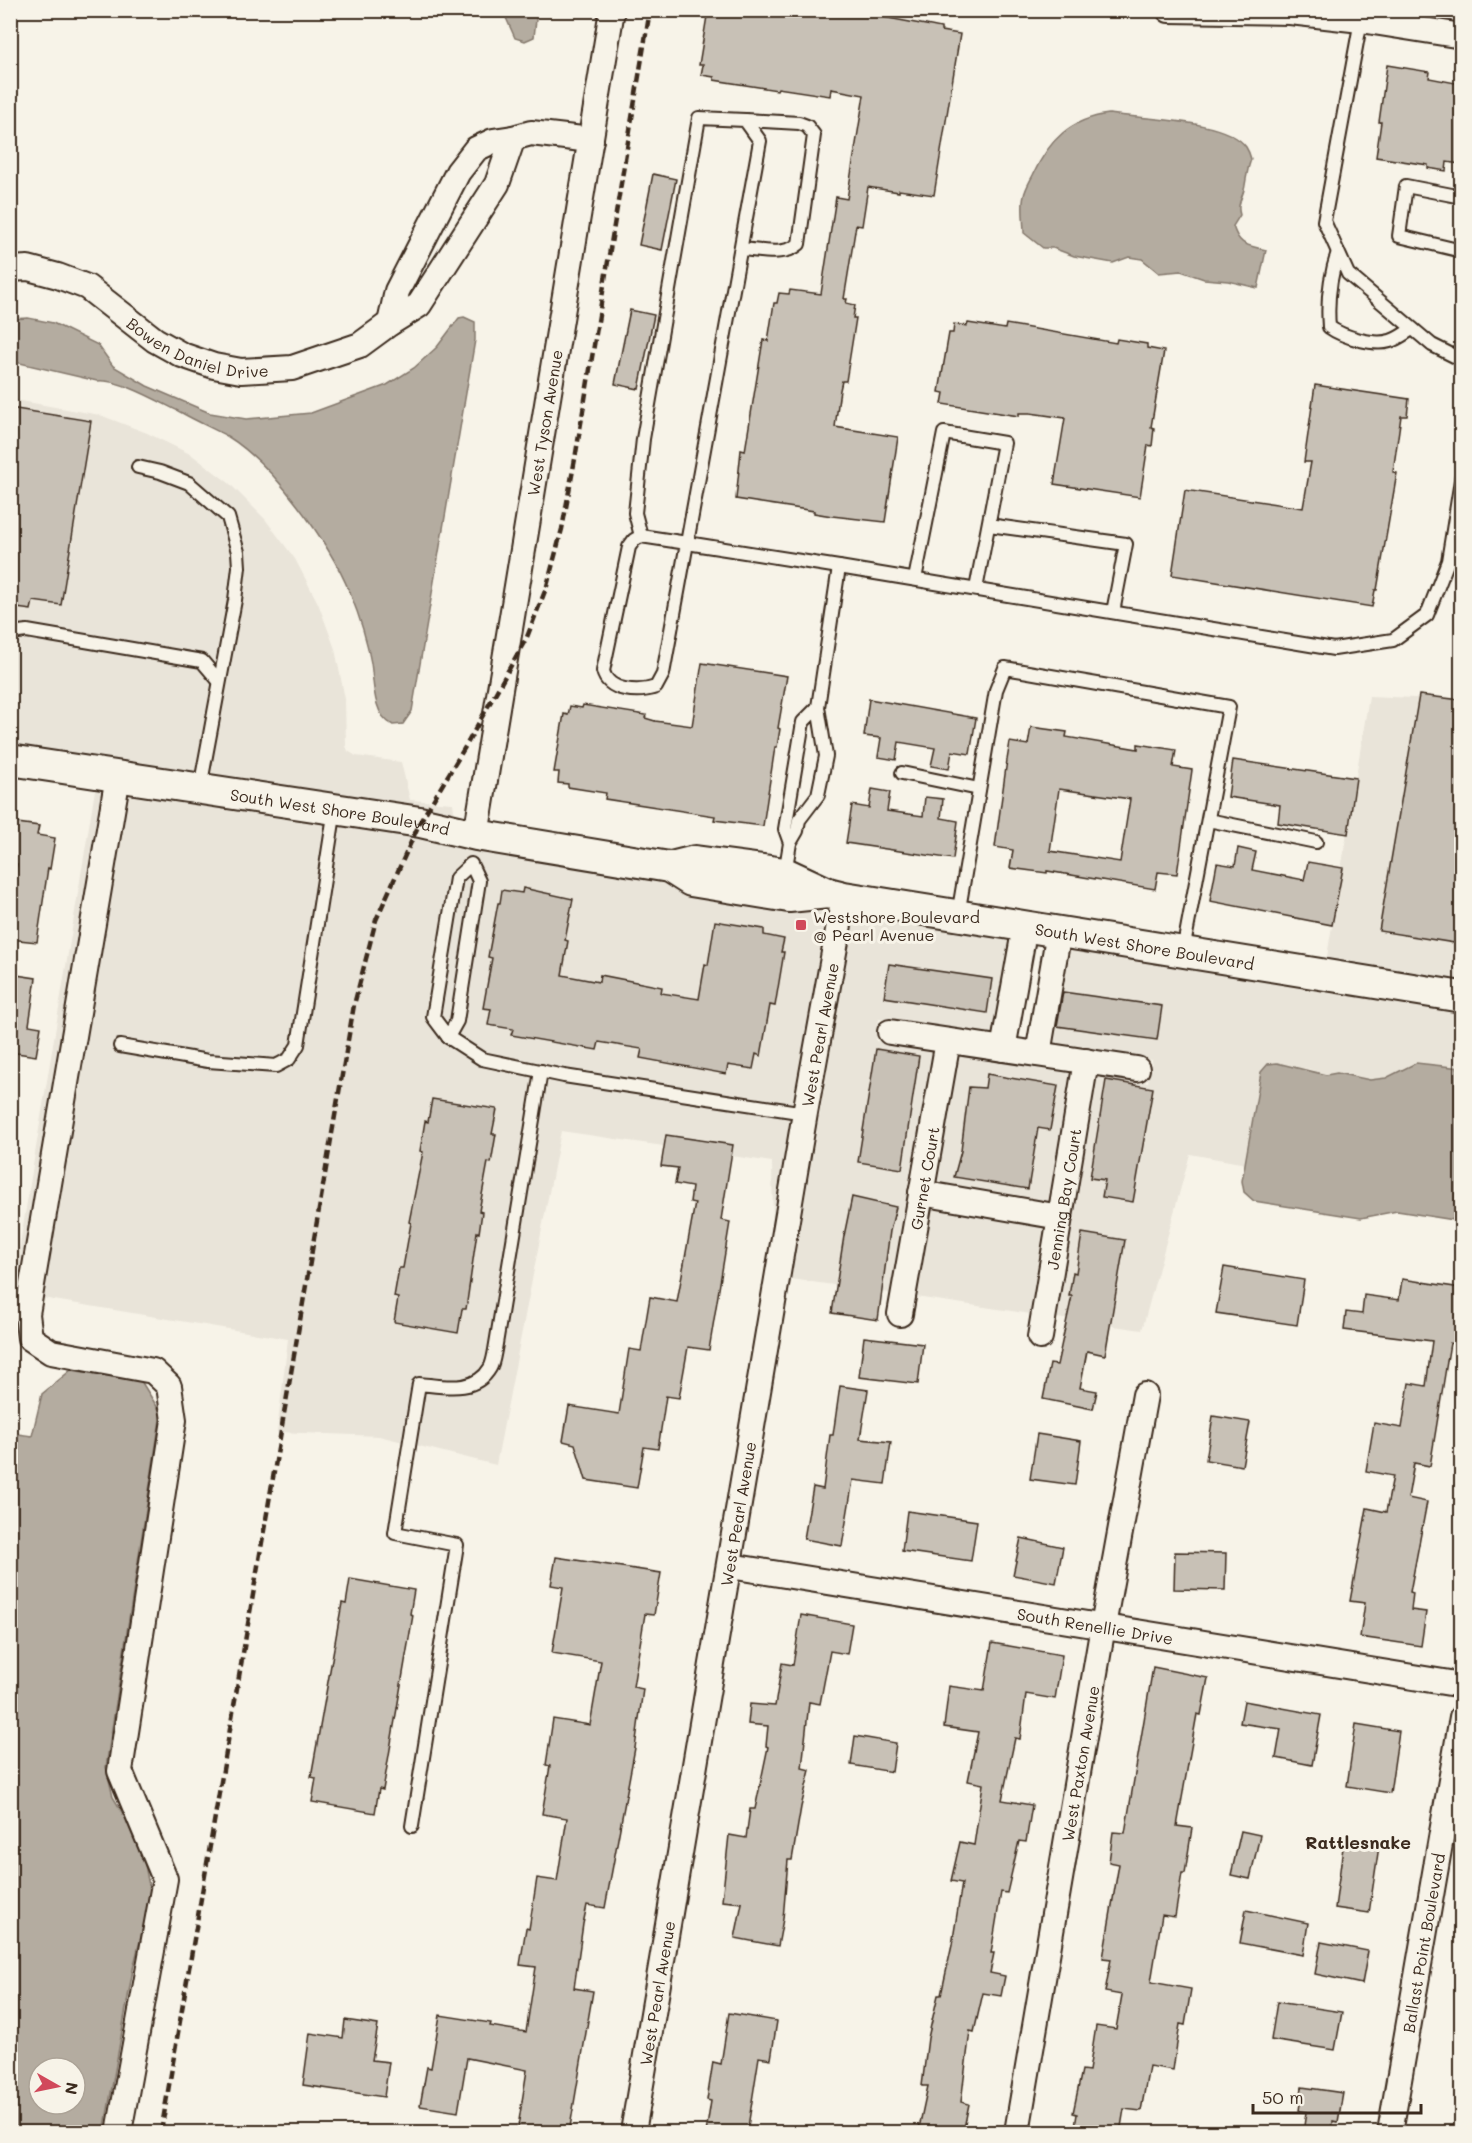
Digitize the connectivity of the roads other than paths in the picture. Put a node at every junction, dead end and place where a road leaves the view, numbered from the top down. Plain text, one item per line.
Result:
1 (612, 10) edge
2 (1169, 10) edge
3 (1362, 15) edge
4 (1461, 36) edge
5 (745, 120) junction
6 (513, 138) junction
7 (591, 140) junction
8 (449, 191) junction
9 (1461, 196) edge
10 (480, 210) junction
11 (741, 249) junction
12 (1461, 251) edge
13 (1338, 252) junction
14 (10, 268) edge
15 (390, 323) junction
16 (1412, 329) junction
17 (1461, 360) edge
18 (138, 467) dead end
19 (1461, 474) edge
20 (989, 525) junction
21 (641, 536) junction
22 (687, 543) junction
23 (839, 567) junction
24 (915, 579) junction
25 (976, 589) junction
26 (1113, 612) junction
27 (10, 633) edge
28 (219, 681) junction
29 (818, 707) junction
30 (10, 760) edge
31 (902, 773) dead end
32 (118, 776) junction
33 (200, 788) junction
34 (979, 789) junction
35 (335, 808) junction
36 (1208, 819) junction
37 (1316, 842) dead end
38 (790, 843) junction
39 (473, 849) junction
40 (669, 867) junction
41 (785, 873) junction
42 (836, 895) junction
43 (958, 915) junction
44 (1025, 926) junction
45 (1059, 932) junction
46 (1183, 951) junction
47 (1461, 997) edge
48 (890, 1032) dead end
49 (448, 1037) junction
50 (948, 1041) junction
51 (120, 1046) dead end
52 (1003, 1048) junction
53 (1038, 1054) junction
54 (1086, 1061) junction
55 (1137, 1069) dead end
56 (541, 1071) junction
57 (805, 1113) junction
58 (921, 1193) junction
59 (1060, 1217) junction
60 (900, 1314) dead end
61 (1040, 1337) dead end
62 (1145, 1395) dead end
63 (730, 1566) junction
64 (1103, 1626) junction
65 (1461, 1685) edge
66 (1461, 1717) edge
67 (412, 1826) dead end
68 (118, 2133) edge
69 (633, 2133) edge
70 (1017, 2133) edge
71 (1390, 2133) edge

1 - 7 street, West Tyson Avenue
2 - 3 street
3 - 4 street
3 - 13 lane
5 - 11 lane
5 - 11 lane
5 - 21 lane
6 - 7 street
6 - 8 street
6 - 10 street, Bowen Daniel Drive
7 - 39 street, West Tyson Avenue
8 - 10 street
8 - 15 street
9 - 12 lane
10 - 15 street, Bowen Daniel Drive
11 - 22 lane
13 - 16 lane
13 - 16 lane
14 - 15 street, Bowen Daniel Drive
16 - 17 lane
18 - 28 lane
19 - 26 lane
20 - 24 lane
20 - 25 lane
20 - 26 lane
21 - 22 lane
21 - 22 lane
22 - 23 lane
23 - 24 lane
23 - 29 lane
24 - 25 lane
25 - 26 lane
27 - 28 lane
28 - 33 lane
29 - 38 lane
29 - 38 lane
30 - 32 street, South West Shore Boulevard
31 - 34 lane
32 - 33 street, South West Shore Boulevard
32 - 68 street
33 - 35 street, South West Shore Boulevard
34 - 36 lane
34 - 43 lane
35 - 39 street, South West Shore Boulevard
35 - 51 lane
36 - 37 lane
36 - 46 lane
38 - 41 lane
39 - 40 street, South West Shore Boulevard
39 - 49 lane
39 - 49 lane
40 - 41 street, South West Shore Boulevard
40 - 42 street, South West Shore Boulevard
41 - 42 street, South West Shore Boulevard
42 - 43 street, South West Shore Boulevard
42 - 57 street, West Pearl Avenue
43 - 44 street, South West Shore Boulevard
44 - 45 street, South West Shore Boulevard
44 - 52 street
45 - 46 street, South West Shore Boulevard
45 - 53 street
46 - 47 street, South West Shore Boulevard
48 - 50 street
49 - 56 lane
50 - 52 street
50 - 58 street, Gurnet Court
52 - 53 street
53 - 54 street
54 - 55 street
54 - 59 street, Jenning Bay Court
56 - 57 lane
56 - 67 lane
57 - 63 street, West Pearl Avenue
58 - 59 street
58 - 60 street, Gurnet Court
59 - 61 street, Jenning Bay Court
62 - 64 street, West Paxton Avenue
63 - 64 street, South Renellie Drive
63 - 69 street, West Pearl Avenue
64 - 65 street, South Renellie Drive
64 - 70 street, West Paxton Avenue
66 - 71 street, Ballast Point Boulevard

